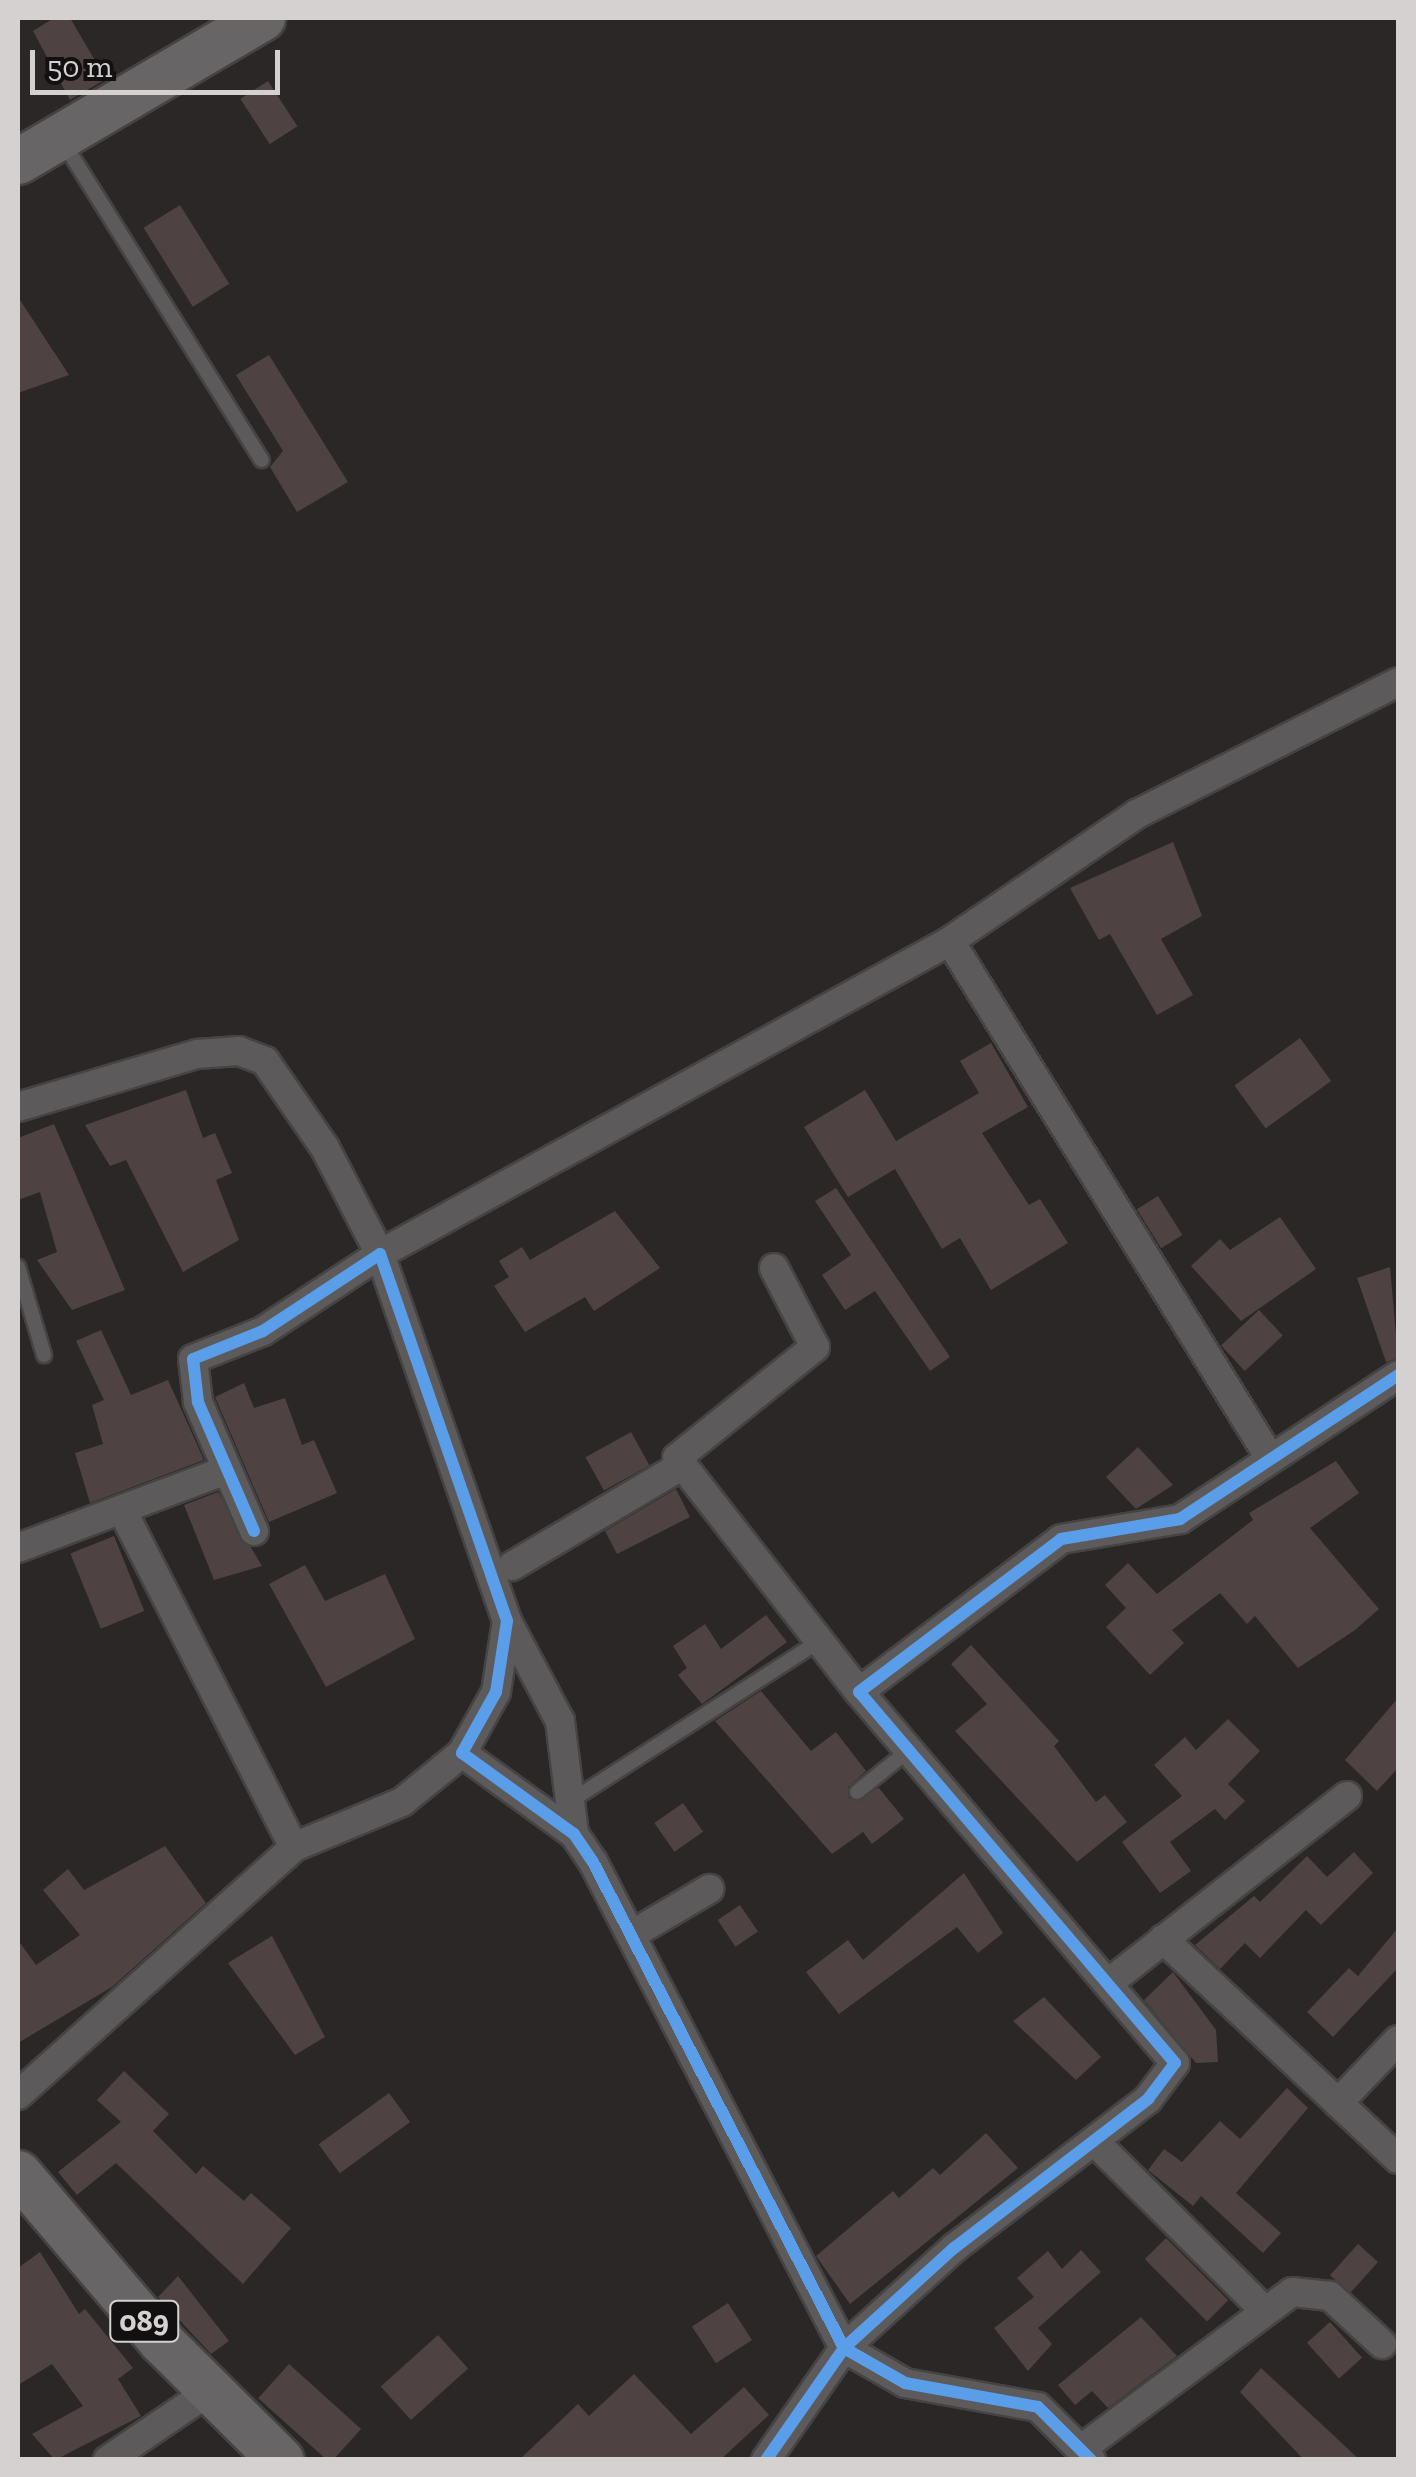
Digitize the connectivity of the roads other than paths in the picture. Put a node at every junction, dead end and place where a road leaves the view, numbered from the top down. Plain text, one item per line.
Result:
1 (262, 18) edge
2 (60, 137) junction
3 (18, 161) edge
4 (262, 460) dead end
5 (1398, 682) edge
6 (950, 942) junction
7 (18, 1107) edge
8 (380, 1254) junction
9 (18, 1267) edge
10 (774, 1268) dead end
11 (44, 1355) dead end
12 (1398, 1375) edge
13 (1270, 1458) junction
14 (680, 1466) junction
15 (227, 1470) junction
16 (123, 1512) junction
17 (254, 1532) dead end
18 (18, 1548) edge
19 (512, 1566) dead end
20 (506, 1621) junction
21 (818, 1642) junction
22 (860, 1692) junction
23 (909, 1750) junction
24 (462, 1753) junction
25 (857, 1792) dead end
26 (1347, 1796) dead end
27 (572, 1800) junction
28 (574, 1834) junction
29 (294, 1846) junction
30 (709, 1889) dead end
31 (631, 1935) junction
32 (1163, 1939) junction
33 (1111, 1981) junction
34 (1398, 2040) edge
35 (18, 2095) edge
36 (1338, 2103) junction
37 (1095, 2142) junction
38 (1398, 2159) edge
39 (22, 2189) edge
40 (1261, 2307) junction
41 (1382, 2344) dead end
42 (844, 2348) junction
43 (211, 2390) junction
44 (1087, 2453) edge
45 (108, 2460) edge
46 (281, 2460) edge
47 (766, 2460) edge

1 - 2 main road
2 - 3 main road
2 - 4 lane
5 - 6 street
6 - 8 street
6 - 13 street
7 - 8 street
8 - 15 street
8 - 20 street
9 - 11 lane
10 - 14 street
12 - 13 street
13 - 22 street
14 - 19 street
14 - 21 street
15 - 16 street
15 - 17 street
16 - 18 street
16 - 29 street
20 - 24 street
20 - 27 street
21 - 22 street
21 - 27 lane
22 - 23 street
23 - 25 lane
23 - 33 street
24 - 28 street
24 - 29 street
26 - 32 street
27 - 28 street
28 - 31 street
29 - 35 street
30 - 31 street
31 - 42 street
32 - 33 street
32 - 36 street
33 - 37 street
34 - 36 street
36 - 38 street
37 - 40 street
37 - 42 street
39 - 43 main road, 089
40 - 41 street
40 - 44 street
42 - 44 street
42 - 47 street
43 - 45 street
43 - 46 main road, 089

